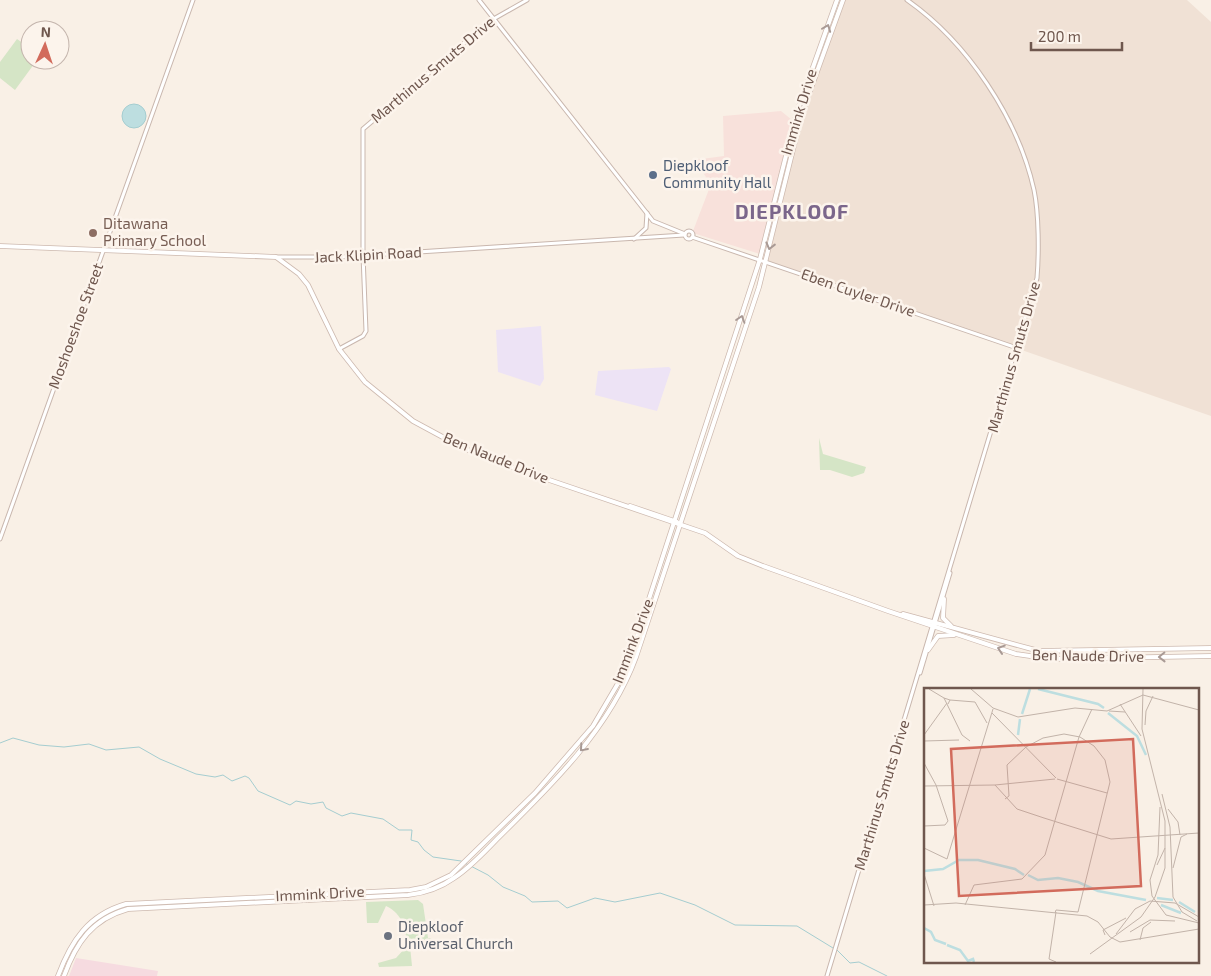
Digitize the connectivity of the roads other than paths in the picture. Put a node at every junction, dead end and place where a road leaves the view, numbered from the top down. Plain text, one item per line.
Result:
1 (193, 0) edge
2 (478, 0) edge
3 (527, 0) edge
4 (838, 0) edge
5 (843, 0) edge
6 (907, 0) edge
7 (493, 18) junction
8 (647, 213) junction
9 (685, 234) junction
10 (692, 236) junction
11 (633, 239) junction
12 (0, 246) edge
13 (104, 250) junction
14 (363, 256) junction
15 (276, 257) junction
16 (760, 259) junction
17 (766, 261) junction
18 (1017, 348) junction
19 (339, 349) junction
20 (677, 523) junction
21 (0, 539) edge
22 (952, 563) junction
23 (944, 599) junction
24 (934, 625) junction
25 (962, 633) junction
26 (1211, 648) edge
27 (928, 650) junction
28 (1211, 656) edge
29 (914, 686) junction
30 (58, 976) edge
31 (64, 976) edge
32 (827, 976) edge

1 - 13 street, Moshoeshoe Street
2 - 7 street
3 - 7 street, Marthinus Smuts Drive
16 -> 4 main road, Immink Drive
5 -> 17 main road, Immink Drive
6 - 18 street, Marthinus Smuts Drive
7 - 8 street
7 - 14 street, Marthinus Smuts Drive
8 - 9 street
8 - 11 street
9 - 10 street
9 - 10 street, Eben Cuyler Drive
9 - 11 street
10 - 16 street, Eben Cuyler Drive
11 - 14 street, Jack Klipin Road
12 - 13 main road, Jack Klipin Road
13 - 15 main road, Jack Klipin Road
13 - 21 street, Moshoeshoe Street
14 - 15 street, Jack Klipin Road
14 - 19 street, Marthinus Smuts Drive
15 - 19 main road, Ben Naude Drive
16 - 17 street, Eben Cuyler Drive
20 -> 16 main road, Immink Drive
17 - 18 street, Eben Cuyler Drive
17 - 20 main road, Immink Drive
18 - 22 street, Marthinus Smuts Drive
19 - 20 main road, Ben Naude Drive
20 - 24 main road, Ben Naude Drive
20 - 30 main road, Immink Drive
20 -> 31 main road, Immink Drive
22 - 23 street
22 - 24 street, Marthinus Smuts Drive
23 - 24 street
23 - 25 main road
24 - 25 main road, Ben Naude Drive
24 - 27 street, Marthinus Smuts Drive
24 - 29 street, Marthinus Smuts Drive
25 - 26 main road, Ben Naude Drive
25 - 27 main road
28 -> 25 main road, Ben Naude Drive
27 - 29 street, Marthinus Smuts Drive
29 - 32 street, Marthinus Smuts Drive

